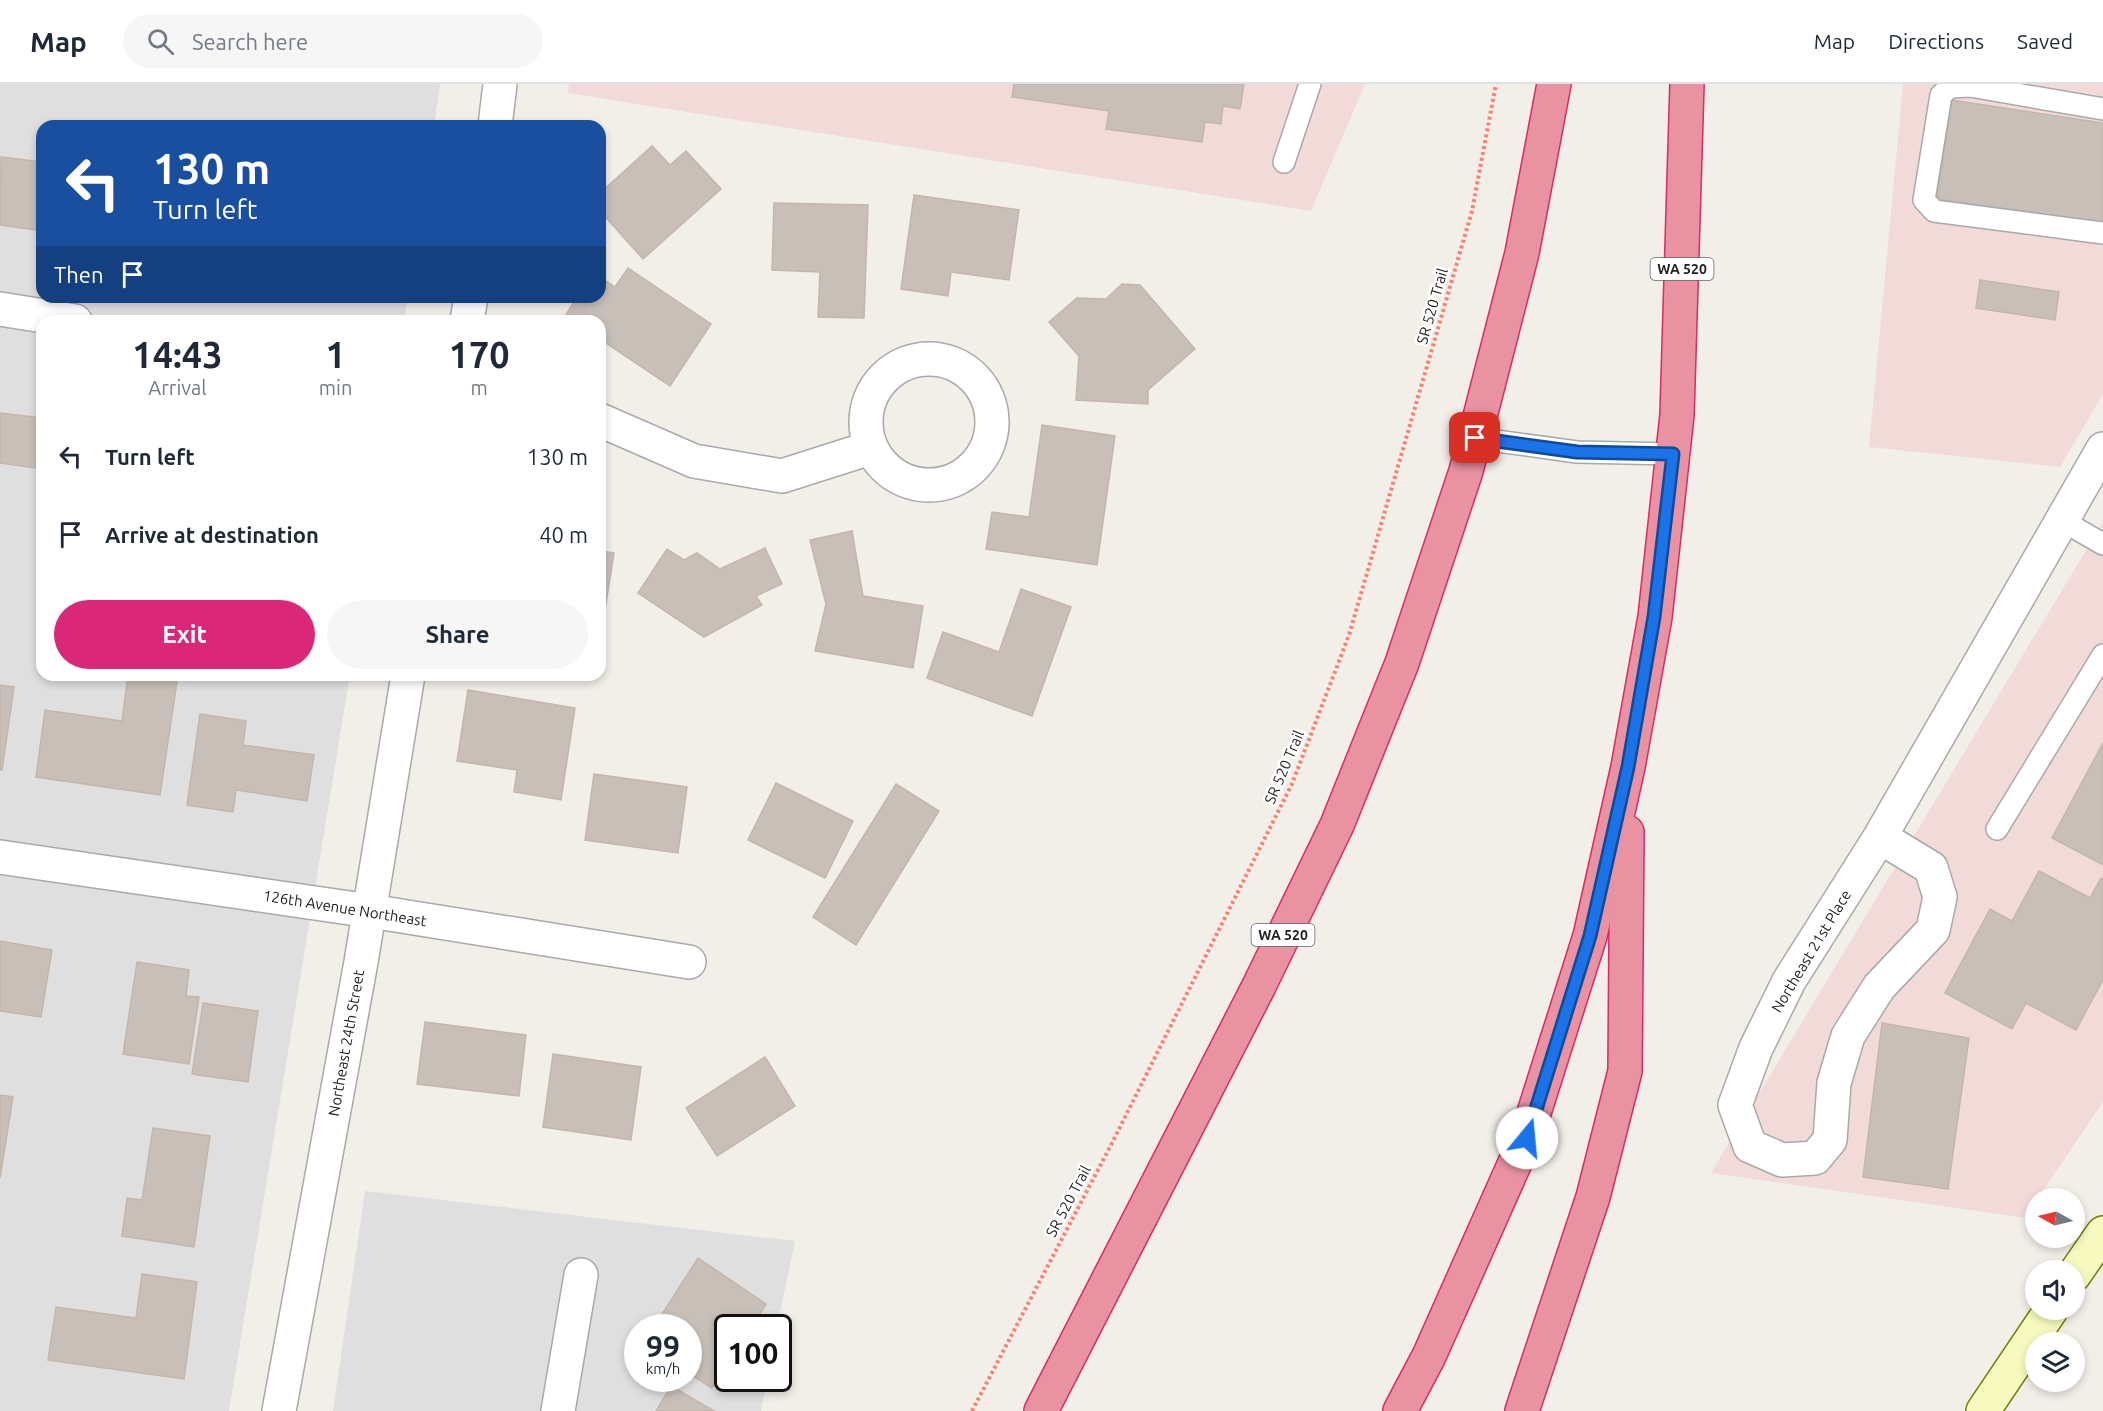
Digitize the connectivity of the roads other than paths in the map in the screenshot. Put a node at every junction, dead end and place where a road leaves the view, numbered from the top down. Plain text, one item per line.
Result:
1 (500, 84) edge
2 (1310, 84) edge
3 (1554, 84) edge
4 (1687, 84) edge
5 (2103, 109) edge
6 (496, 120) edge
7 (1284, 162) dead end
8 (2103, 233) edge
9 (0, 309) edge
10 (38, 315) edge
11 (606, 423) edge
12 (1475, 438) junction
13 (870, 448) dead end
14 (2103, 449) edge
15 (1673, 454) junction
16 (2061, 520) junction
17 (2103, 544) edge
18 (2103, 655) edge
19 (407, 681) edge
20 (1628, 767) junction
21 (1997, 829) dead end
22 (1880, 837) junction
23 (0, 857) edge
24 (370, 911) junction
25 (689, 962) dead end
26 (2103, 1233) edge
27 (2084, 1260) edge
28 (581, 1275) dead end
29 (2044, 1320) edge
30 (279, 1411) edge
31 (558, 1411) edge
32 (1041, 1411) edge
33 (1400, 1411) edge
34 (1522, 1411) edge
35 (1983, 1411) edge

1 - 6 street
2 - 7 lane
3 - 12 highway, WA 520
4 - 15 highway, WA 520
5 - 8 lane
9 - 10 street
11 - 13 street
12 - 15 lane
12 - 32 highway, WA 520
14 - 16 street, Northeast 21st Place
15 - 20 highway, WA 520
16 - 17 lane
16 - 22 street, Northeast 21st Place
18 - 21 lane
19 - 24 street, Northeast 24th Street
20 - 33 highway, WA 520
20 - 34 highway
22 - 22 street, Northeast 21st Place
23 - 24 street, 126th Avenue Northeast
24 - 25 street, 126th Avenue Northeast
24 - 30 street, Northeast 24th Street
26 - 27 main road
28 - 31 street
29 - 35 main road

